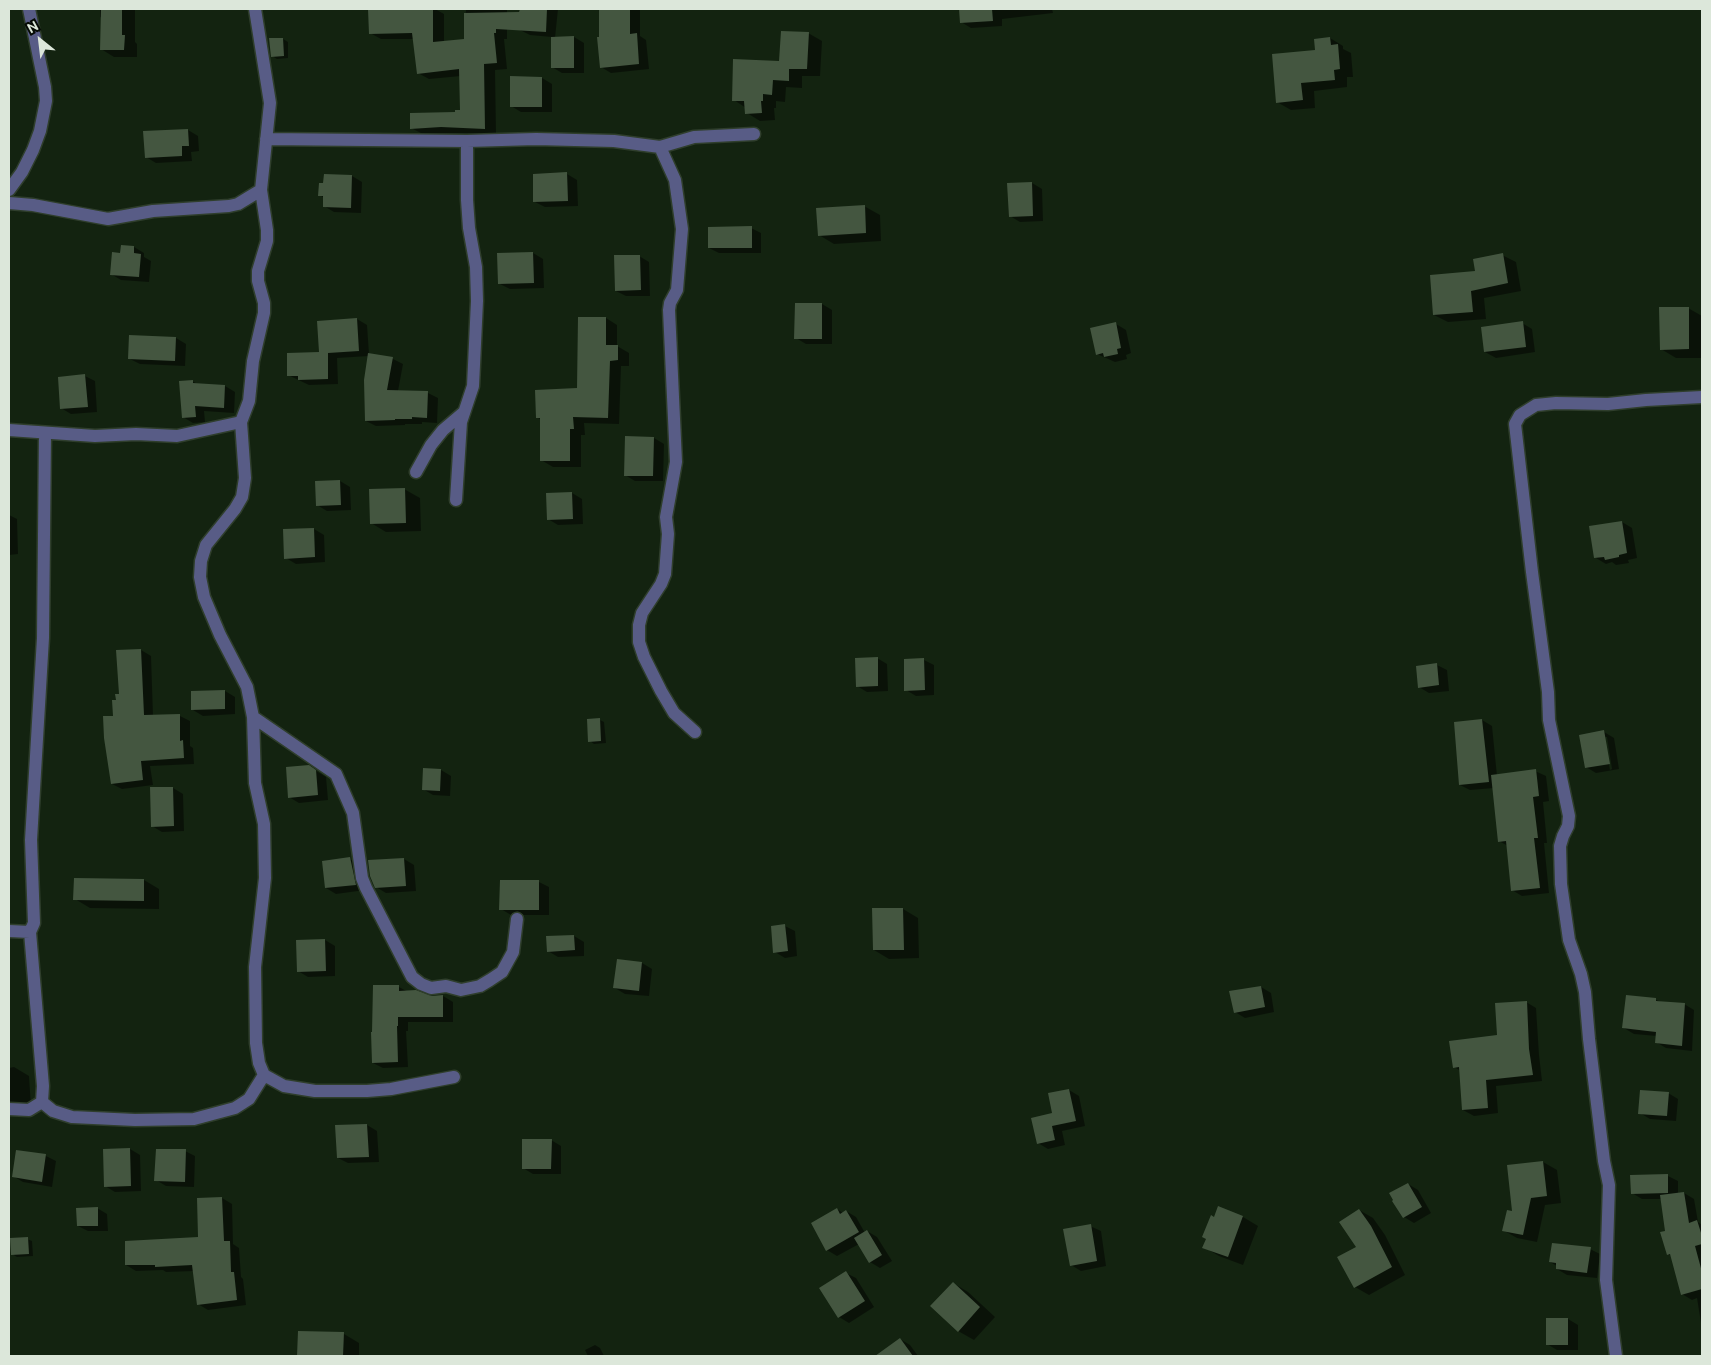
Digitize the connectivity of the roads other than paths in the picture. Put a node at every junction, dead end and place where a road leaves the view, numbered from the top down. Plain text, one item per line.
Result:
1 (29, 9) edge
2 (255, 9) edge
3 (754, 134) dead end
4 (266, 139) junction
5 (467, 141) junction
6 (660, 147) junction
7 (9, 190) edge
8 (261, 190) junction
9 (9, 203) edge
10 (1702, 397) edge
11 (463, 413) junction
12 (241, 422) junction
13 (9, 430) edge
14 (45, 433) junction
15 (416, 472) dead end
16 (456, 500) dead end
17 (253, 718) junction
18 (695, 732) dead end
19 (517, 919) dead end
20 (9, 931) edge
21 (30, 932) junction
22 (264, 1075) junction
23 (454, 1077) dead end
24 (42, 1102) junction
25 (9, 1109) edge
26 (1616, 1356) edge

1 - 7 street
2 - 4 street
3 - 6 street
4 - 5 street
4 - 8 street
5 - 6 street
5 - 11 street
6 - 18 street
8 - 9 street
8 - 12 street
10 - 26 street
11 - 15 street
11 - 16 street
12 - 14 street
12 - 17 street
13 - 14 street
14 - 21 street
17 - 19 street
17 - 22 street
20 - 21 street
21 - 24 street
22 - 23 street
22 - 24 street
24 - 25 street

